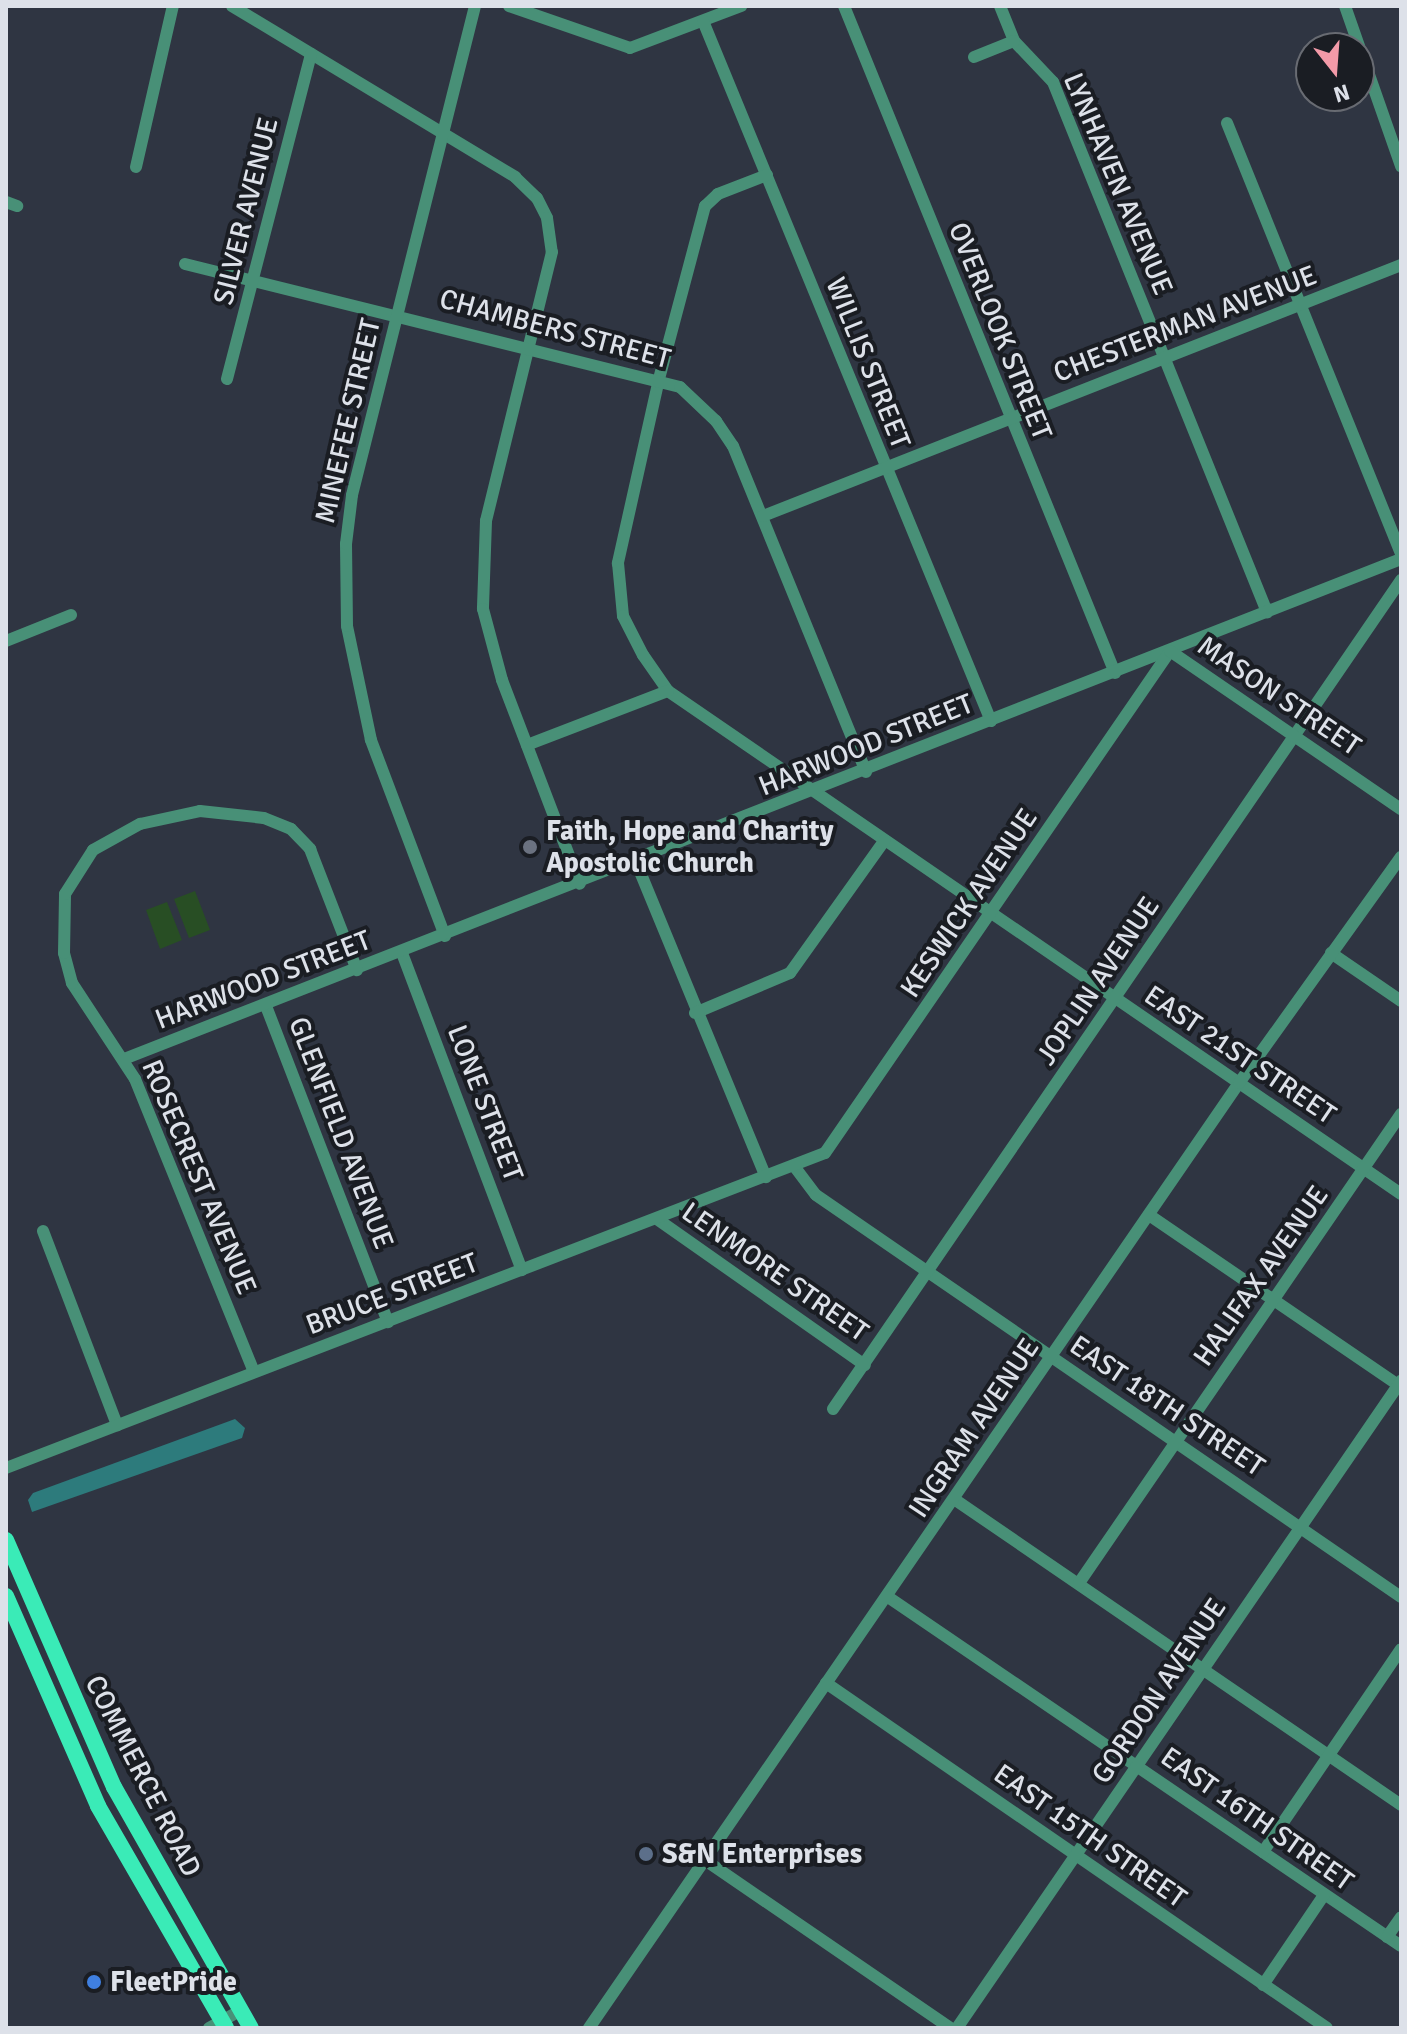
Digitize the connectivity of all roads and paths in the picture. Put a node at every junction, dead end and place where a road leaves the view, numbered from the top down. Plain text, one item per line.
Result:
1 (173, 6) edge
2 (232, 6) edge
3 (475, 6) edge
4 (509, 6) edge
5 (741, 6) edge
6 (844, 6) edge
7 (1000, 6) edge
8 (1345, 6) edge
9 (703, 21) junction
10 (1014, 41) junction
11 (311, 54) junction
12 (974, 57) dead end
13 (1227, 123) dead end
14 (442, 131) junction
15 (1401, 166) edge
16 (136, 167) dead end
17 (767, 175) junction
18 (185, 264) dead end
19 (1401, 265) edge
20 (255, 278) junction
21 (1300, 305) junction
22 (397, 313) junction
23 (529, 348) junction
24 (1166, 358) junction
25 (227, 379) dead end
26 (659, 379) junction
27 (1009, 419) junction
28 (885, 468) junction
29 (763, 516) junction
30 (1401, 553) edge
31 (1401, 559) edge
32 (1401, 580) edge
33 (1267, 612) junction
34 (71, 615) dead end
35 (6, 641) edge
36 (1170, 651) junction
37 (1115, 673) junction
38 (668, 691) junction
39 (991, 721) junction
40 (1295, 736) junction
41 (527, 745) junction
42 (866, 772) junction
43 (814, 792) junction
44 (1401, 809) edge
45 (885, 840) junction
46 (1401, 857) edge
47 (636, 862) junction
48 (580, 884) junction
49 (991, 913) junction
50 (445, 936) junction
51 (402, 953) junction
52 (1331, 953) junction
53 (357, 970) junction
54 (1115, 998) junction
55 (1401, 1001) edge
56 (266, 1006) junction
57 (695, 1013) junction
58 (124, 1059) junction
59 (1239, 1083) junction
60 (1401, 1114) edge
61 (794, 1166) junction
62 (1364, 1169) junction
63 (766, 1177) junction
64 (1401, 1194) edge
65 (1149, 1215) junction
66 (657, 1219) junction
67 (43, 1231) dead end
68 (522, 1270) junction
69 (928, 1272) junction
70 (1274, 1300) junction
71 (388, 1322) junction
72 (1052, 1356) junction
73 (865, 1365) junction
74 (254, 1372) junction
75 (1400, 1385) edge
76 (833, 1409) dead end
77 (117, 1425) junction
78 (1176, 1442) junction
79 (6, 1468) edge
80 (954, 1499) junction
81 (1301, 1527) junction
82 (6, 1540) edge
83 (1079, 1583) junction
84 (6, 1596) edge
85 (888, 1597) junction
86 (1401, 1597) edge
87 (1401, 1649) edge
88 (1203, 1669) junction
89 (826, 1683) junction
90 (1329, 1756) junction
91 (1138, 1765) junction
92 (1401, 1805) edge
93 (1263, 1852) junction
94 (1077, 1856) junction
95 (705, 1860) junction
96 (1324, 1895) junction
97 (1401, 1917) edge
98 (1387, 1937) junction
99 (1401, 1946) edge
100 (1263, 1985) junction
101 (241, 2010) junction
102 (219, 2026) edge
103 (251, 2028) edge
104 (589, 2028) edge
105 (950, 2028) edge
106 (957, 2028) edge
107 (1327, 2028) edge

1 - 16 street
2 - 11 street
3 - 14 street, MINEFEE STREET
4 - 9 street
5 - 9 street
6 - 27 street, OVERLOOK STREET
7 - 10 street, LYNHAVEN AVENUE
8 - 15 street
9 - 17 street, WILLIS STREET
10 - 12 street
10 - 24 street, LYNHAVEN AVENUE
11 - 14 street
11 - 20 street, SILVER AVENUE
13 - 21 street
14 - 22 street, MINEFEE STREET
14 - 23 street
17 - 26 street
17 - 28 street, WILLIS STREET
18 - 20 street, CHAMBERS STREET
19 - 21 street, CHESTERMAN AVENUE
20 - 22 street, CHAMBERS STREET
20 - 25 street, SILVER AVENUE
21 - 24 street, CHESTERMAN AVENUE
21 - 30 street
22 - 23 street, CHAMBERS STREET
22 - 50 street, MINEFEE STREET
23 - 26 street, CHAMBERS STREET
23 - 41 street
24 - 27 street, CHESTERMAN AVENUE
24 - 33 street, LYNHAVEN AVENUE
26 - 29 street, CHAMBERS STREET
26 - 38 street
27 - 28 street, CHESTERMAN AVENUE
27 - 37 street, OVERLOOK STREET
28 - 29 street, CHESTERMAN AVENUE
28 - 39 street, WILLIS STREET
29 - 42 street, CHAMBERS STREET
31 - 33 street, HARWOOD STREET
32 - 40 street, JOPLIN AVENUE
33 - 36 street, HARWOOD STREET
34 - 35 street
36 - 37 street, HARWOOD STREET
36 - 40 street, MASON STREET
36 - 49 street, KESWICK AVENUE
37 - 39 street, HARWOOD STREET
38 - 41 street
38 - 43 street, EAST 21ST STREET
39 - 42 street, HARWOOD STREET
40 - 44 street, MASON STREET
40 - 54 street, JOPLIN AVENUE
41 - 48 street
42 - 43 street, HARWOOD STREET
43 - 45 street, EAST 21ST STREET
43 - 47 street, HARWOOD STREET
45 - 49 street, EAST 21ST STREET
45 - 57 street
46 - 52 street, INGRAM AVENUE
47 - 48 street, HARWOOD STREET
47 - 57 street
48 - 50 street, HARWOOD STREET
49 - 54 street, EAST 21ST STREET
49 - 61 street, KESWICK AVENUE
50 - 51 street, HARWOOD STREET
51 - 53 street, HARWOOD STREET
51 - 68 street, LONE STREET
52 - 55 street
52 - 59 street, INGRAM AVENUE
53 - 56 street, HARWOOD STREET
53 - 58 street, ROSECREST AVENUE
54 - 59 street, EAST 21ST STREET
54 - 69 street, JOPLIN AVENUE
56 - 58 street, HARWOOD STREET
56 - 71 street, GLENFIELD AVENUE
57 - 63 street
58 - 74 street, ROSECREST AVENUE
59 - 62 street, EAST 21ST STREET
59 - 65 street, INGRAM AVENUE
60 - 62 street, HALIFAX AVENUE
61 - 63 street, BRUCE STREET
61 - 69 street, EAST 18TH STREET
62 - 64 street, EAST 21ST STREET
62 - 70 street, HALIFAX AVENUE
63 - 66 street, BRUCE STREET
65 - 70 street
65 - 72 street, INGRAM AVENUE
66 - 68 street, BRUCE STREET
66 - 73 street, LENMORE STREET
67 - 77 street
68 - 71 street, BRUCE STREET
69 - 72 street, EAST 18TH STREET
69 - 73 street, JOPLIN AVENUE
70 - 75 street
70 - 78 street, HALIFAX AVENUE
71 - 74 street, BRUCE STREET
72 - 78 street, EAST 18TH STREET
72 - 80 street, INGRAM AVENUE
73 - 76 street, JOPLIN AVENUE
74 - 77 street, BRUCE STREET
75 - 81 street, GORDON AVENUE
77 - 79 street, BRUCE STREET
78 - 81 street, EAST 18TH STREET
78 - 83 street, HALIFAX AVENUE
80 - 83 street
80 - 85 street, INGRAM AVENUE
81 - 86 street, EAST 18TH STREET
81 - 88 street, GORDON AVENUE
82 - 101 main road, COMMERCE ROAD
83 - 88 street
84 - 102 main road, COMMERCE ROAD
85 - 89 street, INGRAM AVENUE
85 - 91 street, EAST 16TH STREET
87 - 90 street
88 - 90 street
88 - 91 street, GORDON AVENUE
89 - 94 street, EAST 15TH STREET
89 - 95 street, INGRAM AVENUE
90 - 92 street
90 - 93 street
91 - 93 street, EAST 16TH STREET
91 - 94 street, GORDON AVENUE
93 - 96 street, EAST 16TH STREET
94 - 100 street, EAST 15TH STREET
94 - 106 street, GORDON AVENUE
95 - 104 street, INGRAM AVENUE
95 - 105 street
96 - 98 street, EAST 16TH STREET
96 - 100 street
97 - 98 street
98 - 99 street, EAST 16TH STREET
100 - 107 street, EAST 15TH STREET
101 - 102 street
101 - 103 main road, COMMERCE ROAD

